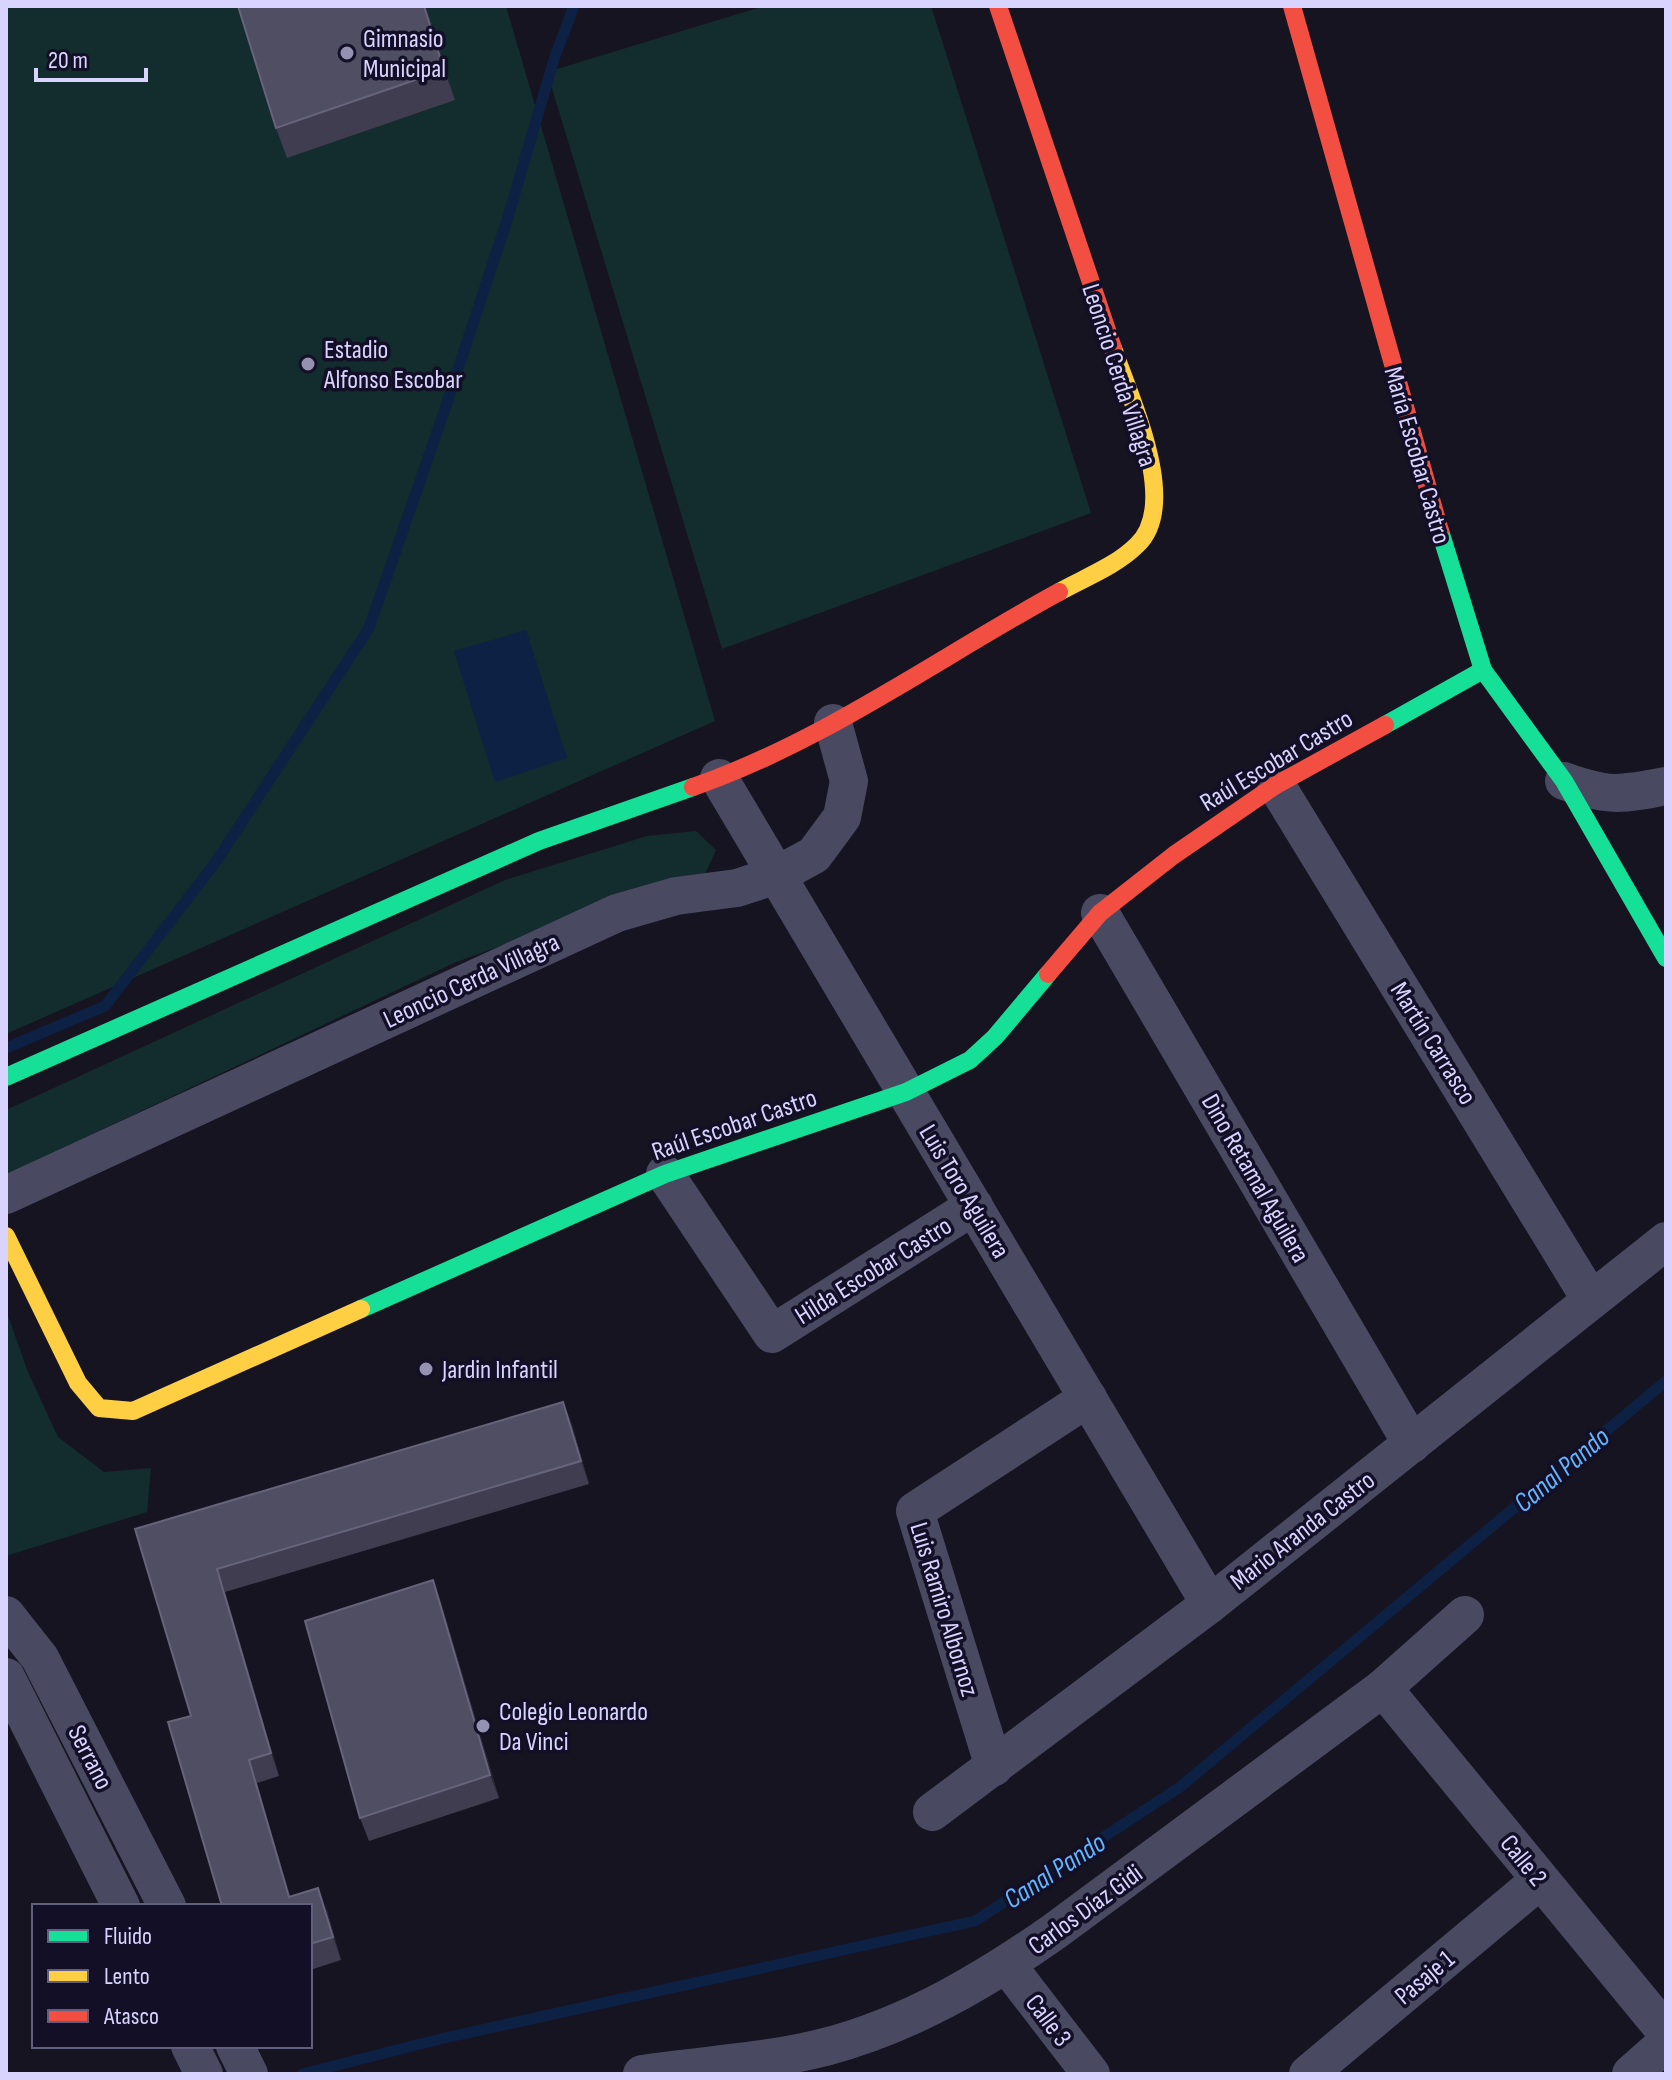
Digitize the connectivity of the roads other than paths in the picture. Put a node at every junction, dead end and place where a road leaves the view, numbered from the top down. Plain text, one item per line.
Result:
1 (998, 6) edge
2 (1292, 6) edge
3 (1483, 670) junction
4 (833, 723) junction
5 (719, 778) junction
6 (1564, 781) junction
7 (1276, 785) junction
8 (1666, 786) edge
9 (777, 875) junction
10 (1100, 913) junction
11 (1666, 958) edge
12 (6, 1077) edge
13 (906, 1092) junction
14 (665, 1174) junction
15 (6, 1195) edge
16 (974, 1206) junction
17 (6, 1236) edge
18 (1666, 1241) edge
19 (1591, 1300) junction
20 (1088, 1398) junction
21 (1412, 1444) junction
22 (1210, 1604) junction
23 (6, 1615) edge
24 (1465, 1615) dead end
25 (6, 1677) edge
26 (1383, 1688) junction
27 (994, 1767) junction
28 (932, 1812) dead end
29 (1540, 1880) junction
30 (120, 1904) edge
31 (166, 1904) edge
32 (1007, 1965) junction
33 (1666, 2032) edge
34 (1666, 2043) edge
35 (191, 2048) edge
36 (781, 2065) edge
37 (725, 2068) edge
38 (204, 2074) edge
39 (642, 2074) edge
40 (1091, 2074) edge
41 (1308, 2074) edge
42 (1631, 2074) edge

1 - 4 street, Leoncio Cerda Villagra
2 - 3 street, María Escobar Castro
3 - 6 street, María Escobar Castro
3 - 7 street, Raúl Escobar Castro
4 - 5 street, Leoncio Cerda Villagra
4 - 9 street, Leoncio Cerda Villagra
5 - 9 street, Luis Toro Aguilera
5 - 12 street, Leoncio Cerda Villagra
6 - 8 street
6 - 11 street, María Escobar Castro
7 - 10 street, Raúl Escobar Castro
7 - 19 street, Martín Carrasco
9 - 13 street, Luis Toro Aguilera
9 - 15 street, Leoncio Cerda Villagra
10 - 13 street, Raúl Escobar Castro
10 - 21 street, Dino Retamal Aguilera
13 - 14 street, Raúl Escobar Castro
13 - 16 street, Luis Toro Aguilera
14 - 16 street, Hilda Escobar Castro
14 - 17 street, Raúl Escobar Castro
16 - 20 street, Luis Toro Aguilera
18 - 19 street, Mario Aranda Castro
19 - 21 street, Mario Aranda Castro
20 - 22 street, Luis Toro Aguilera
20 - 27 street, Luis Ramiro Albornoz
21 - 22 street, Mario Aranda Castro
22 - 27 street, Mario Aranda Castro
23 - 31 street, Serrano
24 - 26 street, Carlos Díaz Gidi
25 - 30 street, Serrano
26 - 29 street, Calle 2
26 - 32 street, Carlos Díaz Gidi
27 - 28 street, Mario Aranda Castro
29 - 33 street, Calle 2
29 - 41 street, Pasaje 1
32 - 36 street, Carlos Díaz Gidi
32 - 40 street, Calle 3
34 - 42 street
35 - 38 street
36 - 37 street, Carlos Díaz Gidi
37 - 39 street, Carlos Díaz Gidi

